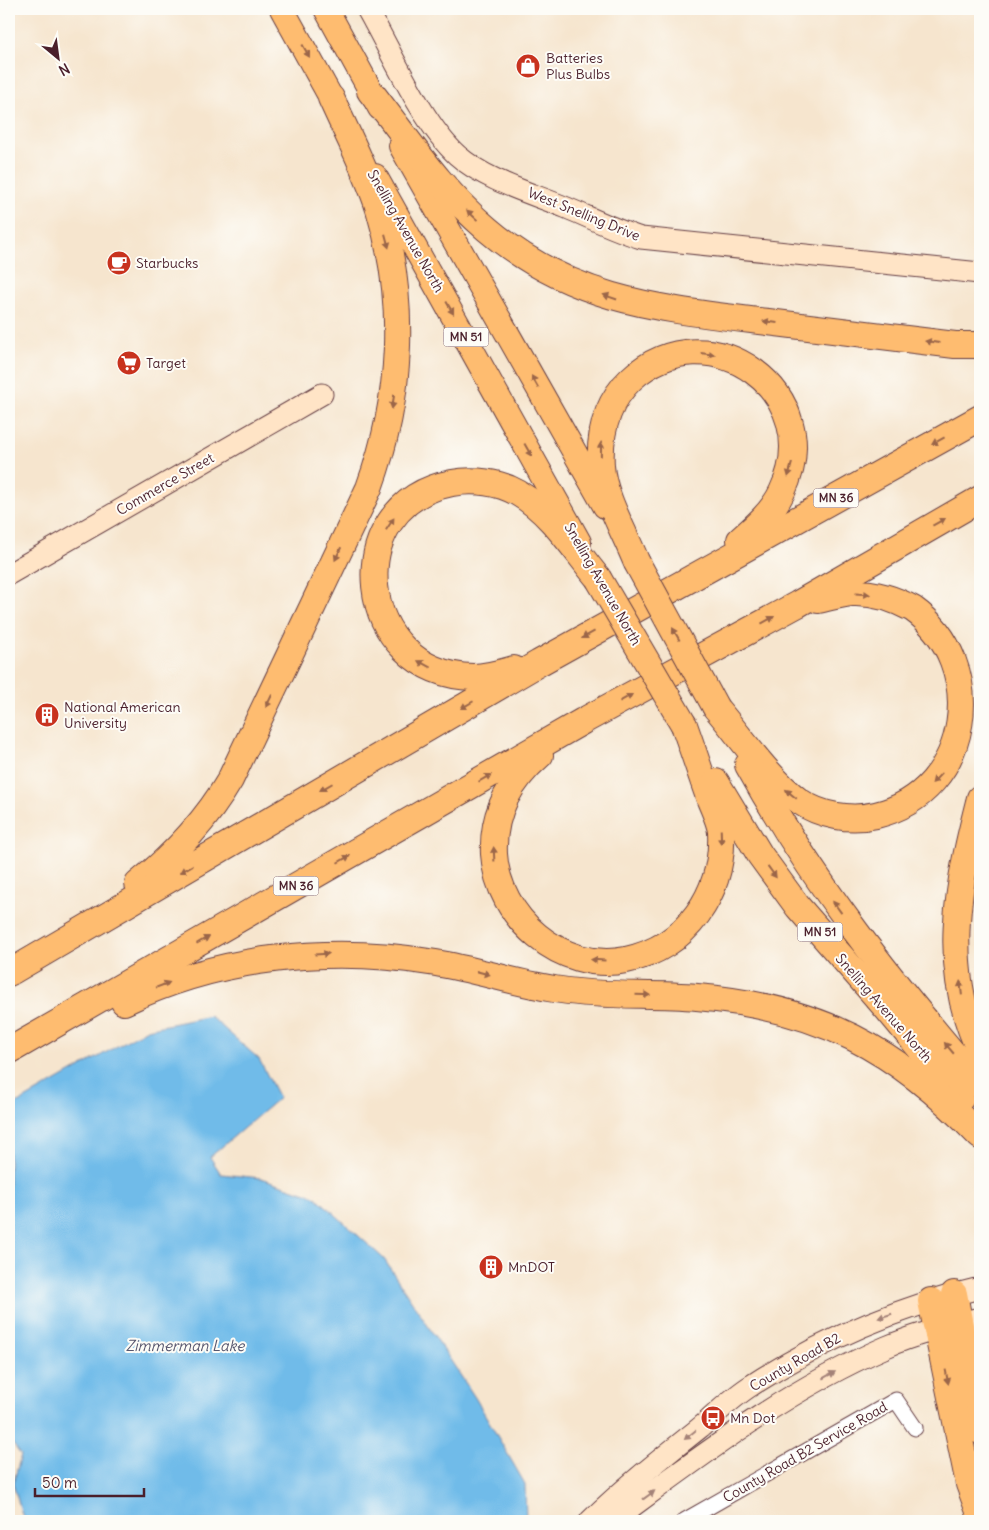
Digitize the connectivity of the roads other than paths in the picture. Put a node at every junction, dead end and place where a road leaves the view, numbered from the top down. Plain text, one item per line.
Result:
1 (282, 9) edge
2 (326, 9) edge
3 (368, 9) edge
4 (370, 91) junction
5 (331, 98) junction
6 (980, 273) edge
7 (980, 345) edge
8 (322, 394) dead end
9 (980, 418) edge
10 (980, 499) edge
11 (636, 562) junction
12 (9, 574) edge
13 (692, 577) junction
14 (598, 578) junction
15 (798, 604) junction
16 (539, 663) junction
17 (716, 708) junction
18 (583, 721) junction
19 (684, 725) junction
20 (980, 798) edge
21 (980, 872) edge
22 (957, 959) junction
23 (14, 970) edge
24 (9, 1051) edge
25 (980, 1051) edge
26 (9, 1058) edge
27 (980, 1085) edge
28 (980, 1122) edge
29 (980, 1136) edge
30 (980, 1288) edge
31 (942, 1297) junction
32 (959, 1323) edge
33 (915, 1428) dead end
34 (980, 1431) edge
35 (980, 1514) edge
36 (590, 1521) edge
37 (608, 1521) edge
38 (684, 1521) edge

1 -> 5 main road, Snelling Avenue North / MN 51
2 - 4 main road, Snelling Avenue North / MN 51
3 - 6 street, West Snelling Drive
7 -> 4 highway
11 -> 4 main road, Snelling Avenue North / MN 51
5 -> 14 main road, Snelling Avenue North / MN 51
5 -> 23 highway
8 - 12 street, Commerce Street
9 -> 13 highway, MN 36
15 -> 10 highway, MN 36
11 -> 13 highway
17 -> 11 highway, Snelling Avenue North / MN 51, bridge
13 -> 16 highway, MN 36
16 -> 14 highway
14 - 19 highway, Snelling Avenue North / MN 51, bridge
15 -> 17 highway
18 -> 15 highway, MN 36
16 -> 23 highway, MN 36
27 -> 17 highway, Snelling Avenue North / MN 51
19 -> 18 highway
24 -> 18 highway, MN 36
19 -> 28 highway, Snelling Avenue North / MN 51
20 - 22 highway
21 - 22 highway
25 -> 22 highway
26 -> 29 highway
30 - 31 street, County Road B2
31 - 32 highway
31 -> 36 street, County Road B2
32 - 34 highway
32 -> 35 highway
37 -> 32 street, County Road B2
33 - 38 street, County Road B2 Service Road

